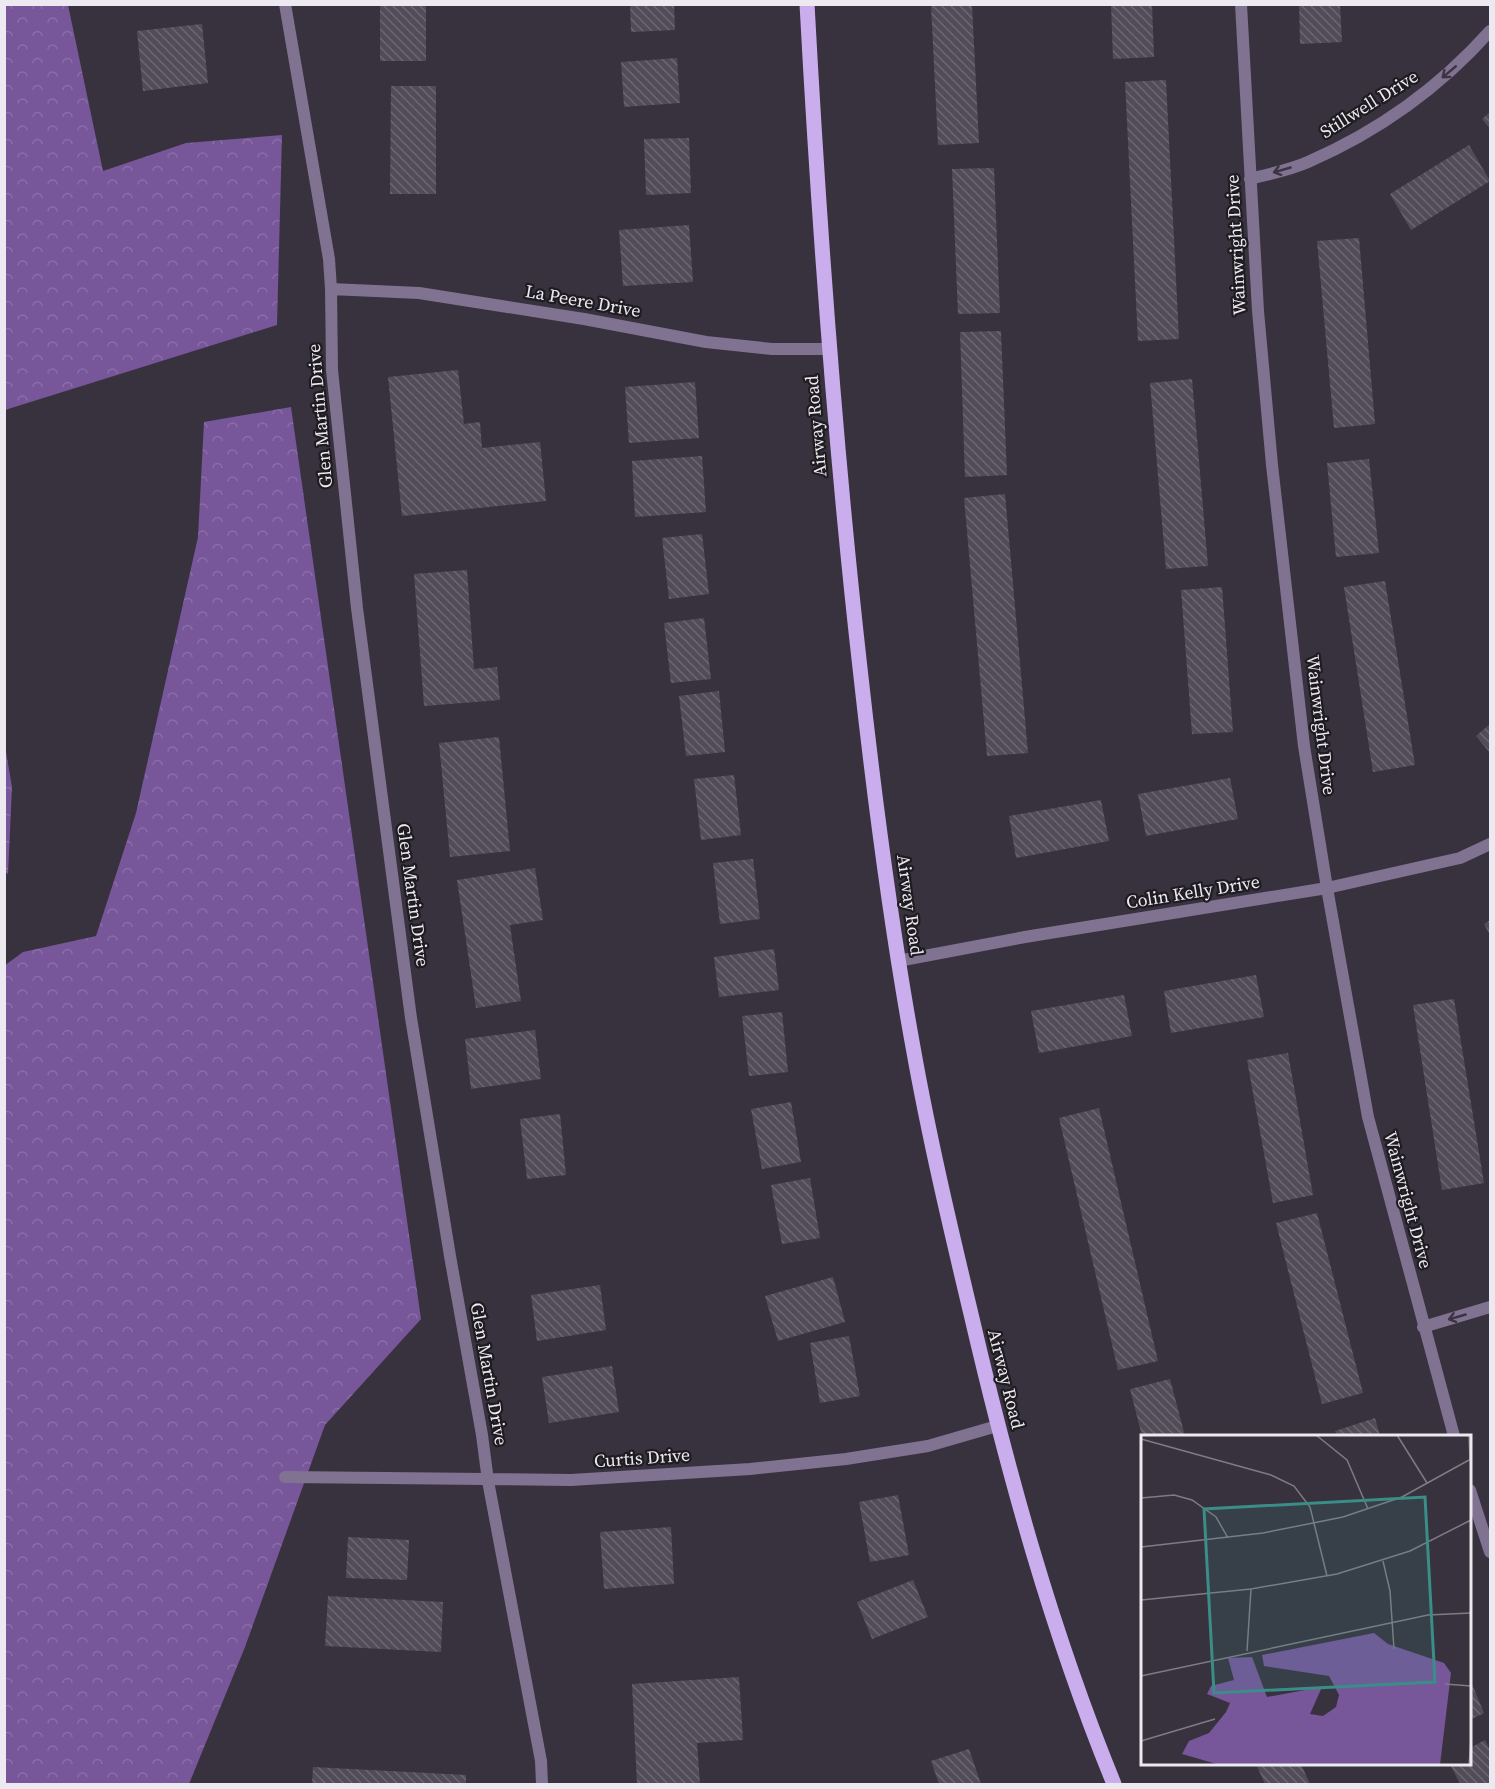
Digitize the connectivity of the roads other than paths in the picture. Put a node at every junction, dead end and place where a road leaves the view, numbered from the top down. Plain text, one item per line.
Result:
1 (285, 4) edge
2 (807, 4) edge
3 (1241, 4) edge
4 (1491, 31) edge
5 (1250, 179) junction
6 (331, 289) junction
7 (828, 349) junction
8 (1491, 844) edge
9 (1327, 888) junction
10 (898, 961) junction
11 (1491, 1307) edge
12 (1423, 1327) junction
13 (997, 1426) junction
14 (1453, 1435) edge
15 (285, 1477) dead end
16 (488, 1481) junction
17 (1471, 1493) edge
18 (1491, 1552) edge
19 (542, 1785) edge
20 (1114, 1785) edge

1 - 6 street, Glen Martin Drive
2 - 7 main road, Airway Road
3 - 5 street, Wainwright Drive
4 -> 5 street, Stillwell Drive
5 - 9 street, Wainwright Drive
6 - 7 street, La Peere Drive
6 - 16 street, Glen Martin Drive
7 - 10 main road, Airway Road
8 - 9 street, Colin Kelly Drive
9 - 10 street, Colin Kelly Drive
9 - 12 street, Wainwright Drive
10 - 13 main road, Airway Road
11 -> 12 street
12 - 14 street, Wainwright Drive
13 - 16 street, Curtis Drive
13 - 20 main road, Airway Road
15 - 16 street, Curtis Drive
16 - 19 street, Glen Martin Drive
17 - 18 street

